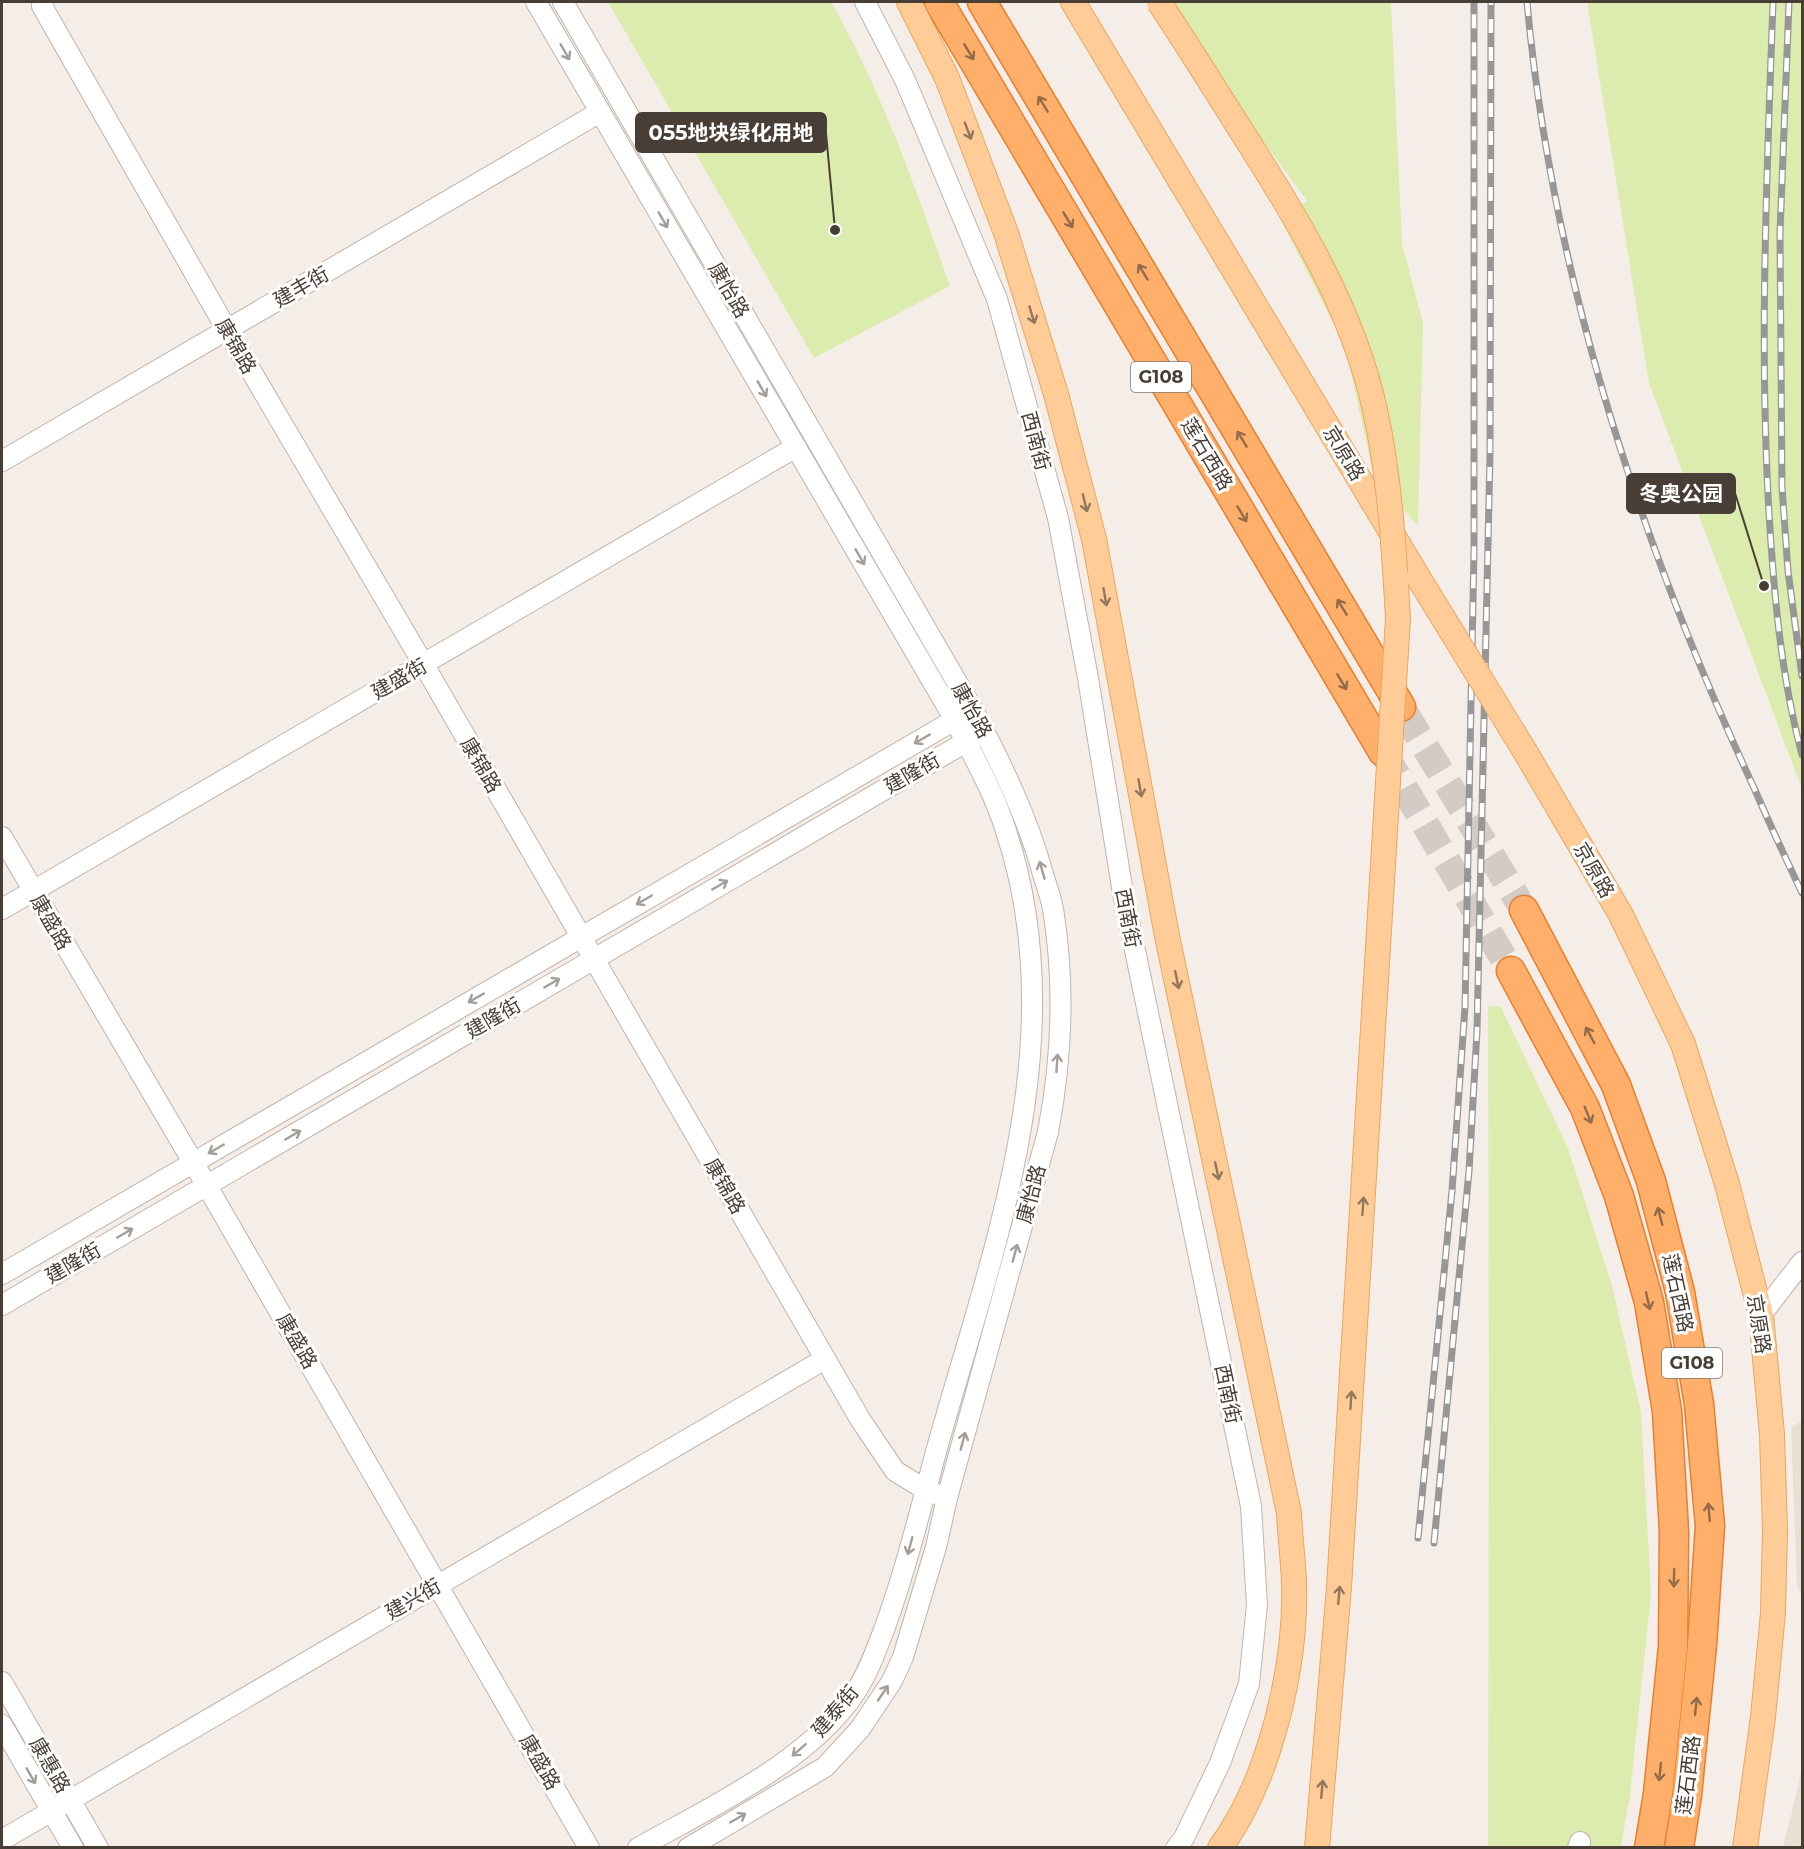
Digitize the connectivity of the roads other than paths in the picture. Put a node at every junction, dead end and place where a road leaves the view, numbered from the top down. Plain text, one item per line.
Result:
1 (536, 2) edge
2 (563, 2) edge
3 (865, 2) edge
4 (909, 2) edge
5 (939, 2) edge
6 (982, 2) edge
7 (1073, 2) edge
8 (1159, 2) edge
9 (38, 3) edge
10 (600, 112) junction
11 (227, 330) junction
12 (796, 447) junction
13 (2, 461) edge
14 (424, 665) junction
15 (973, 710) junction
16 (1404, 711) tunnel mouth
17 (955, 720) junction
18 (984, 731) junction
19 (966, 742) junction
20 (1383, 752) tunnel mouth
21 (2, 837) edge
22 (33, 891) junction
23 (2, 909) edge
24 (1524, 910) tunnel mouth
25 (581, 937) junction
26 (593, 959) junction
27 (1511, 971) tunnel mouth
28 (193, 1162) junction
29 (207, 1186) junction
30 (1803, 1262) edge
31 (2, 1274) edge
32 (2, 1305) edge
33 (1761, 1315) junction
34 (825, 1359) junction
35 (926, 1490) junction
36 (947, 1498) junction
37 (438, 1584) junction
38 (2, 1682) edge
39 (2, 1725) edge
40 (70, 1799) junction
41 (51, 1810) junction
42 (2, 1839) edge
43 (73, 1848) edge
44 (98, 1848) edge
45 (589, 1848) edge
46 (638, 1848) edge
47 (688, 1848) edge
48 (1176, 1848) edge
49 (1220, 1848) edge
50 (1317, 1848) edge
51 (1649, 1848) edge
52 (1679, 1848) edge
53 (1745, 1848) edge

1 -> 10 street, 康怡路
2 - 15 street, 康怡路
3 - 48 street, 西南街
4 -> 49 main road
5 -> 20 highway, 莲石西路 / G108
16 -> 6 highway, 莲石西路 / G108
7 - 33 main road, 京原路, bridge
50 -> 8 main road, bridge
9 - 11 street, 康锦路
10 - 11 street, 建丰街
10 -> 12 street, 康怡路
11 - 13 street, 建丰街
11 - 14 street, 康锦路
12 - 14 street, 建盛街
12 -> 17 street, 康怡路
14 - 22 street, 建盛街
14 - 25 street, 康锦路
15 - 17 street, 建隆街
15 - 18 street, 康怡路
17 - 19 street, 康怡路
17 -> 25 street, 建隆街
18 - 19 street, 建隆街
36 -> 18 street, 康怡路
26 -> 19 street, 建隆街
19 - 35 street, 康怡路
21 - 22 street, 康盛路
22 - 23 street, 建盛街
22 - 28 street, 康盛路
52 -> 24 highway, 莲石西路 / G108
25 - 26 street, 康锦路
25 -> 28 street, 建隆街
29 -> 26 street, 建隆街
26 - 34 street, 康锦路
27 -> 51 highway, 莲石西路 / G108
28 - 29 street, 康盛路
28 - 31 street, 建隆街
32 -> 29 street, 建隆街
29 - 37 street, 康盛路
30 - 33 street
33 - 53 main road, 京原路
34 - 35 street, 康锦路
34 - 37 street, 建兴街
35 - 36 street, 康锦路
35 -> 46 street, 建泰街
47 -> 36 street, 建泰街
37 - 40 street, 建兴街
37 - 45 street, 康盛路
38 - 40 street, 康惠路
39 -> 41 street, 康惠路
40 - 41 street, 建兴街
40 - 44 street, 康惠路
41 - 42 street, 建兴街
41 - 43 street, 康惠路

